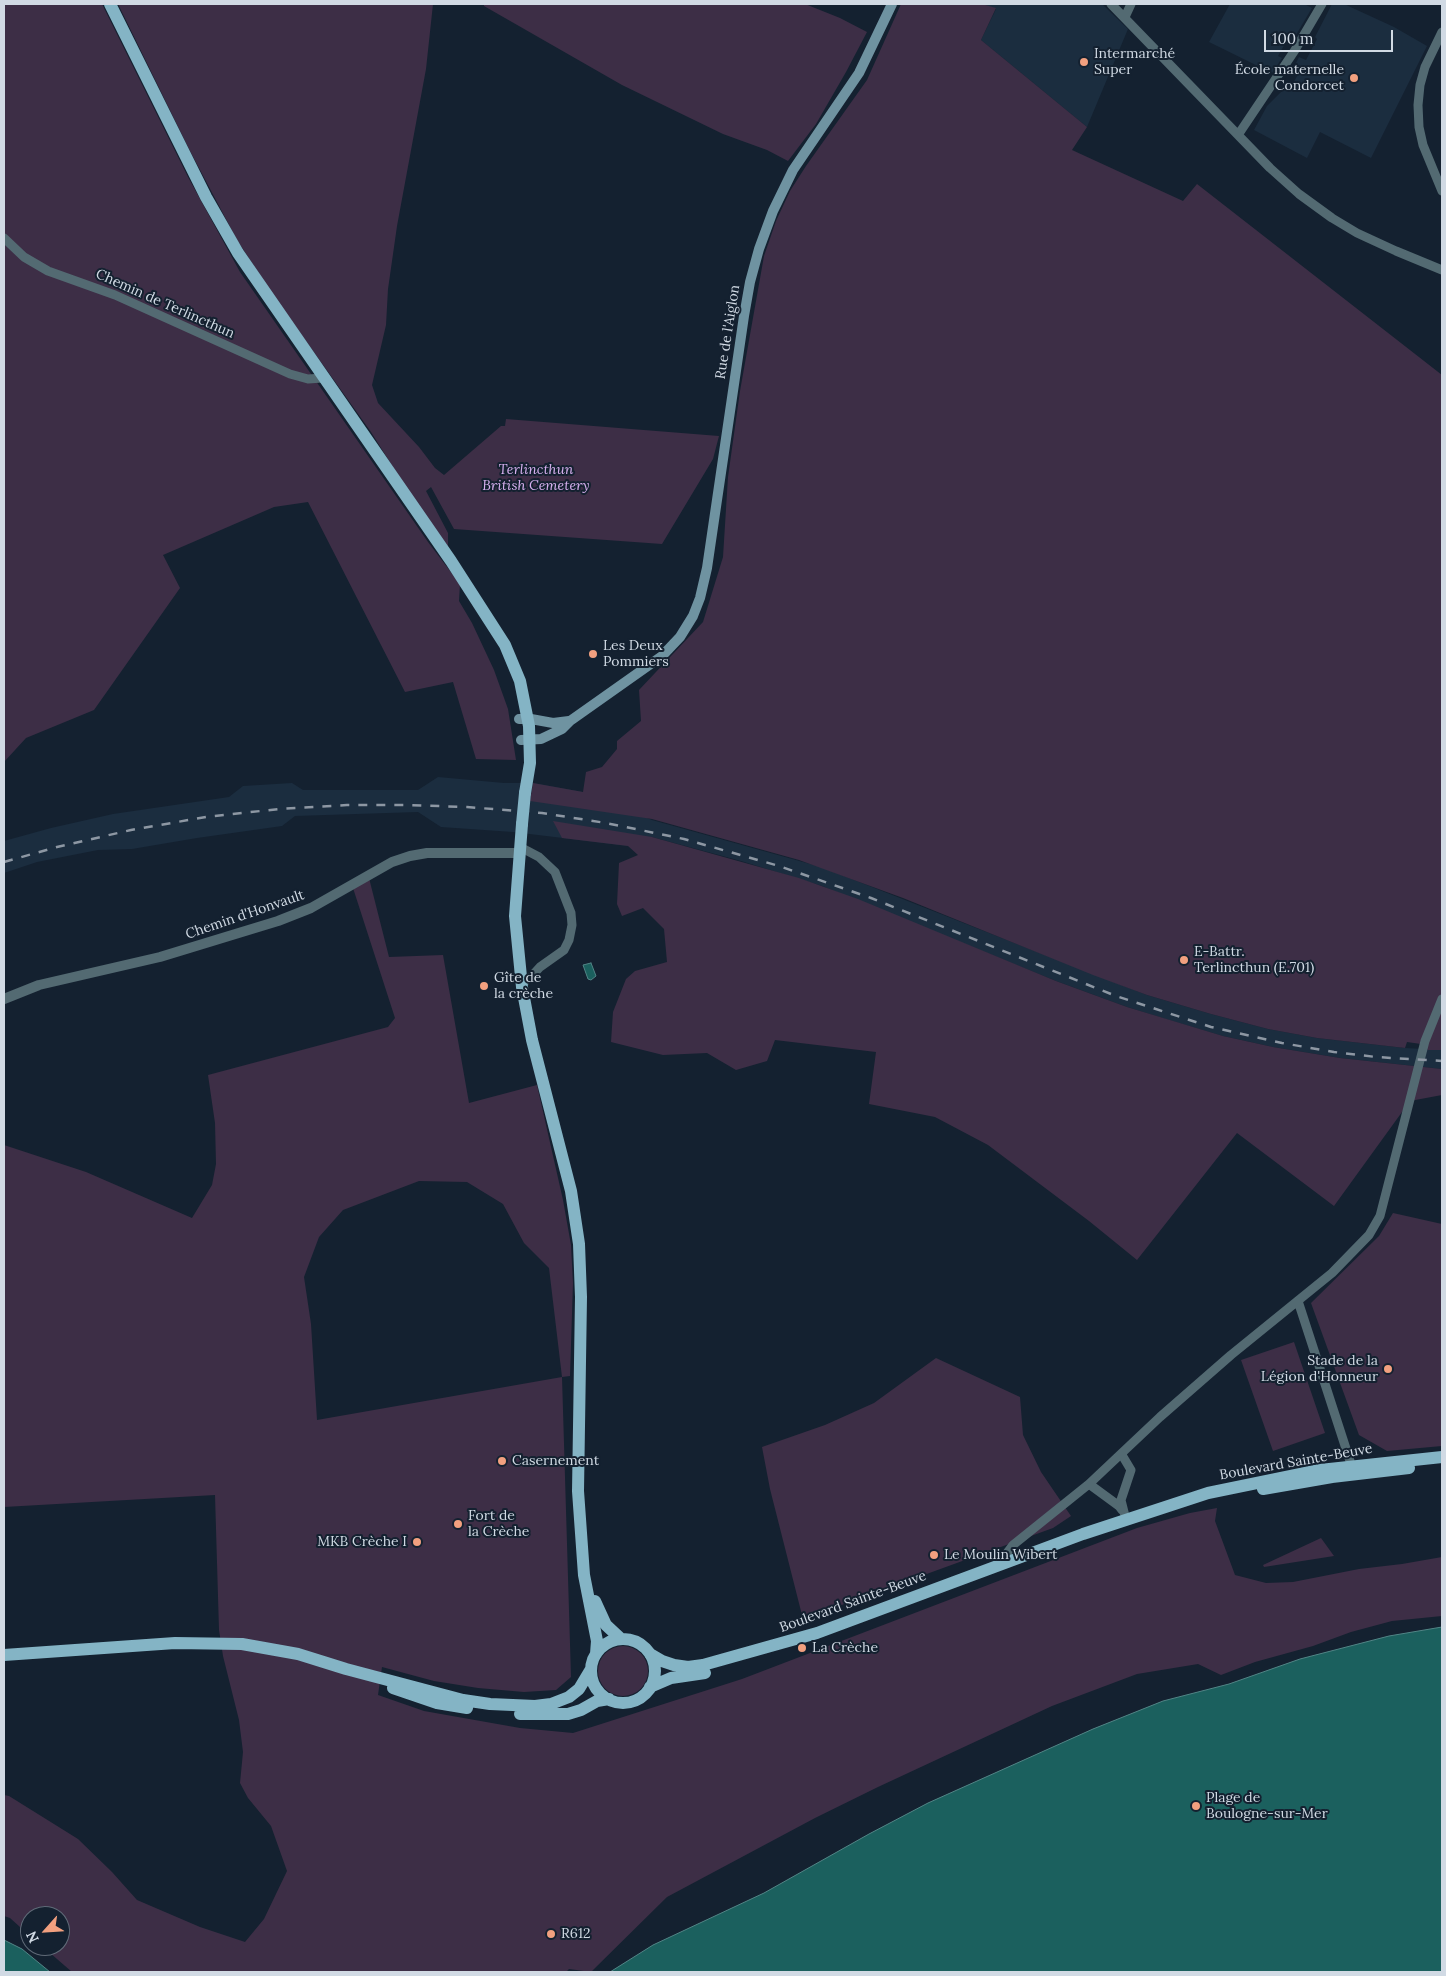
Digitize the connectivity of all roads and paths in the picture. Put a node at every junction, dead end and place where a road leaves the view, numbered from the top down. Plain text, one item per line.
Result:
1 (110, 4) edge
2 (892, 4) edge
3 (1111, 4) edge
4 (1131, 4) edge
5 (1321, 4) edge
6 (1125, 17) junction
7 (1442, 32) edge
8 (1238, 135) junction
9 (1442, 191) edge
10 (4, 238) edge
11 (1422, 262) junction
12 (1442, 263) edge
13 (1442, 270) edge
14 (323, 378) junction
15 (523, 719) junction
16 (570, 721) junction
17 (526, 740) junction
18 (520, 850) junction
19 (522, 983) junction
20 (4, 998) edge
21 (1442, 999) edge
22 (1298, 1301) junction
23 (1122, 1455) junction
24 (1442, 1457) edge
25 (1442, 1464) edge
26 (1352, 1470) junction
27 (1089, 1484) junction
28 (1124, 1515) junction
29 (579, 1520) junction
30 (1009, 1562) junction
31 (621, 1639) junction
32 (756, 1650) junction
33 (596, 1654) junction
34 (650, 1654) junction
35 (4, 1655) edge
36 (346, 1669) junction
37 (592, 1669) junction
38 (650, 1687) junction
39 (609, 1699) junction

1 - 14 main road
2 - 16 main road, Rue de l'Aiglon
3 - 6 street
4 - 6 street
5 - 8 street
6 - 8 street
7 - 9 street
8 - 11 street
10 - 14 street, Chemin de Terlincthun
11 - 12 street
11 - 13 street
14 - 15 main road
15 - 16 main road
15 - 17 main road
16 - 17 main road, Rue de l'Aiglon
17 - 18 main road, bridge
18 - 19 main road
18 - 19 street
18 - 20 street, Chemin d'Honvault
19 - 29 main road
21 - 22 street
22 - 23 street
22 - 26 street
23 - 27 street
23 - 28 street
24 - 26 main road, Boulevard Sainte-Beuve
25 - 26 main road, Boulevard Sainte-Beuve
26 - 28 main road, Boulevard Sainte-Beuve
27 - 28 street
27 - 30 street
28 - 30 main road, Boulevard Sainte-Beuve
29 - 31 main road
29 - 33 main road
30 - 32 main road, Boulevard Sainte-Beuve
31 - 33 main road
31 - 34 main road
32 - 34 main road
32 - 38 main road
33 - 37 main road
34 - 38 main road
35 - 36 main road
36 - 37 main road
36 - 39 main road
37 - 39 main road
38 - 39 main road

